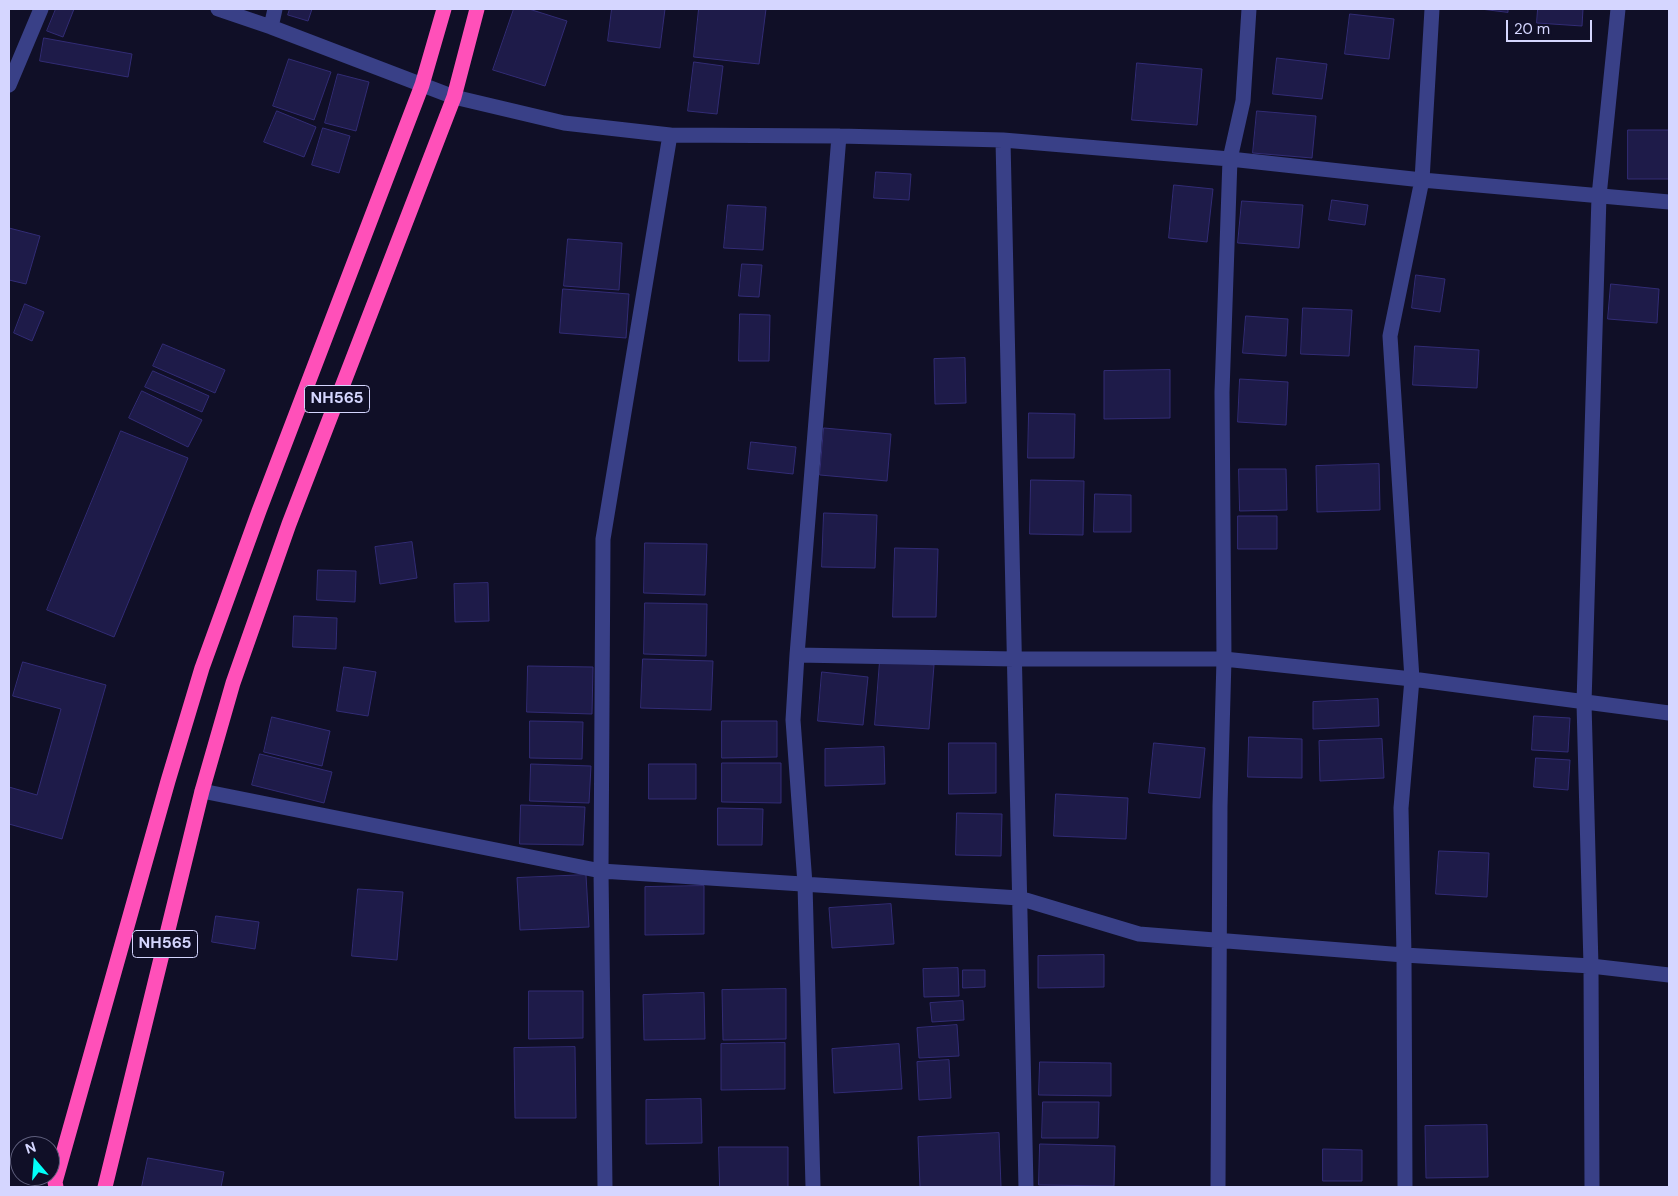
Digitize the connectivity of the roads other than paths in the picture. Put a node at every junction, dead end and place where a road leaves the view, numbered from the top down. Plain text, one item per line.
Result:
1 (41, 9) edge
2 (218, 9) edge
3 (276, 9) edge
4 (444, 9) edge
5 (477, 9) edge
6 (1249, 9) edge
7 (1432, 9) edge
8 (1618, 9) edge
9 (271, 27) junction
10 (9, 85) edge
11 (422, 85) junction
12 (454, 96) junction
13 (670, 135) junction
14 (838, 136) junction
15 (1003, 140) junction
16 (1230, 160) junction
17 (1422, 180) junction
18 (1599, 196) junction
19 (1669, 202) edge
20 (797, 655) junction
21 (1014, 659) junction
22 (1224, 659) junction
23 (1412, 680) junction
24 (1584, 702) junction
25 (1669, 713) edge
26 (202, 791) junction
27 (601, 871) junction
28 (805, 884) junction
29 (1019, 898) junction
30 (1219, 941) junction
31 (1404, 955) junction
32 (1591, 966) junction
33 (1669, 975) edge
34 (56, 1187) edge
35 (105, 1187) edge
36 (605, 1187) edge
37 (812, 1187) edge
38 (1026, 1187) edge
39 (1218, 1187) edge
40 (1405, 1187) edge
41 (1592, 1187) edge

1 - 10 street
2 - 9 street
3 - 9 street
4 - 11 highway, NH565
5 - 12 highway, NH565
6 - 16 street
7 - 17 street
8 - 18 street
9 - 11 street
11 - 12 street
11 - 34 highway, NH565
12 - 13 street
12 - 26 highway, NH565
13 - 14 street
13 - 27 street
14 - 15 street
14 - 20 street
15 - 16 street
15 - 21 street
16 - 17 street
16 - 22 street
17 - 18 street
17 - 23 street
18 - 19 street
18 - 24 street
20 - 21 street
20 - 28 street
21 - 22 street
21 - 29 street
22 - 23 street
22 - 30 street
23 - 24 street
23 - 31 street
24 - 25 street
24 - 32 street
26 - 27 street
26 - 35 highway, NH565
27 - 28 street
27 - 36 street
28 - 29 street
28 - 37 street
29 - 30 street
29 - 38 street
30 - 31 street
30 - 39 street
31 - 32 street
31 - 40 street
32 - 33 street
32 - 41 street

